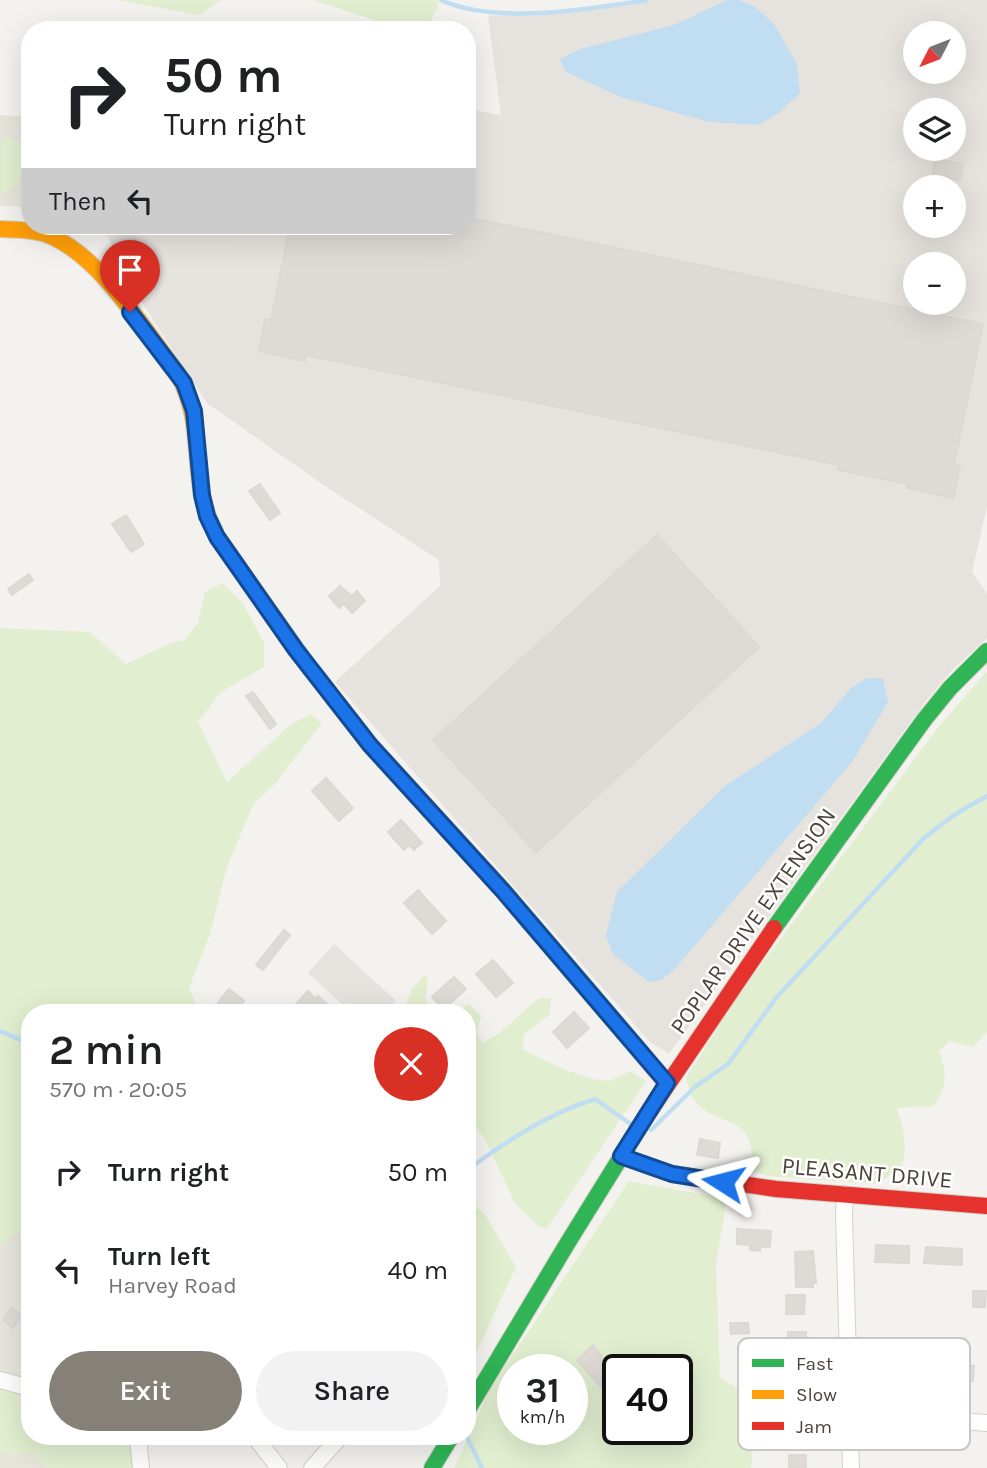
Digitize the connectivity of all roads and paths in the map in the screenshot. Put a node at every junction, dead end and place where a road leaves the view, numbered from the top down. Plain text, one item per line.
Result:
1 (0, 229) edge
2 (21, 230) edge
3 (47, 235) edge
4 (987, 651) edge
5 (667, 1083) junction
6 (621, 1156) junction
7 (845, 1194) junction
8 (987, 1206) edge
9 (848, 1338) edge
10 (0, 1380) edge
11 (21, 1386) edge
12 (476, 1395) edge
13 (139, 1445) edge
14 (261, 1445) edge
15 (333, 1445) edge
16 (446, 1445) edge
17 (850, 1450) edge
18 (141, 1468) edge
19 (279, 1468) edge
20 (312, 1468) edge
21 (432, 1468) edge
22 (850, 1468) edge

1 - 2 street
3 - 5 street
4 - 5 street, POPLAR DRIVE EXTENSION
5 - 6 street, POPLAR DRIVE EXTENSION
6 - 7 street, PLEASANT DRIVE
6 - 12 street, POPLAR DRIVE EXTENSION
7 - 8 street, PLEASANT DRIVE
7 - 9 street
10 - 11 street
13 - 18 street
14 - 19 street
15 - 20 street
16 - 21 street
17 - 22 street

